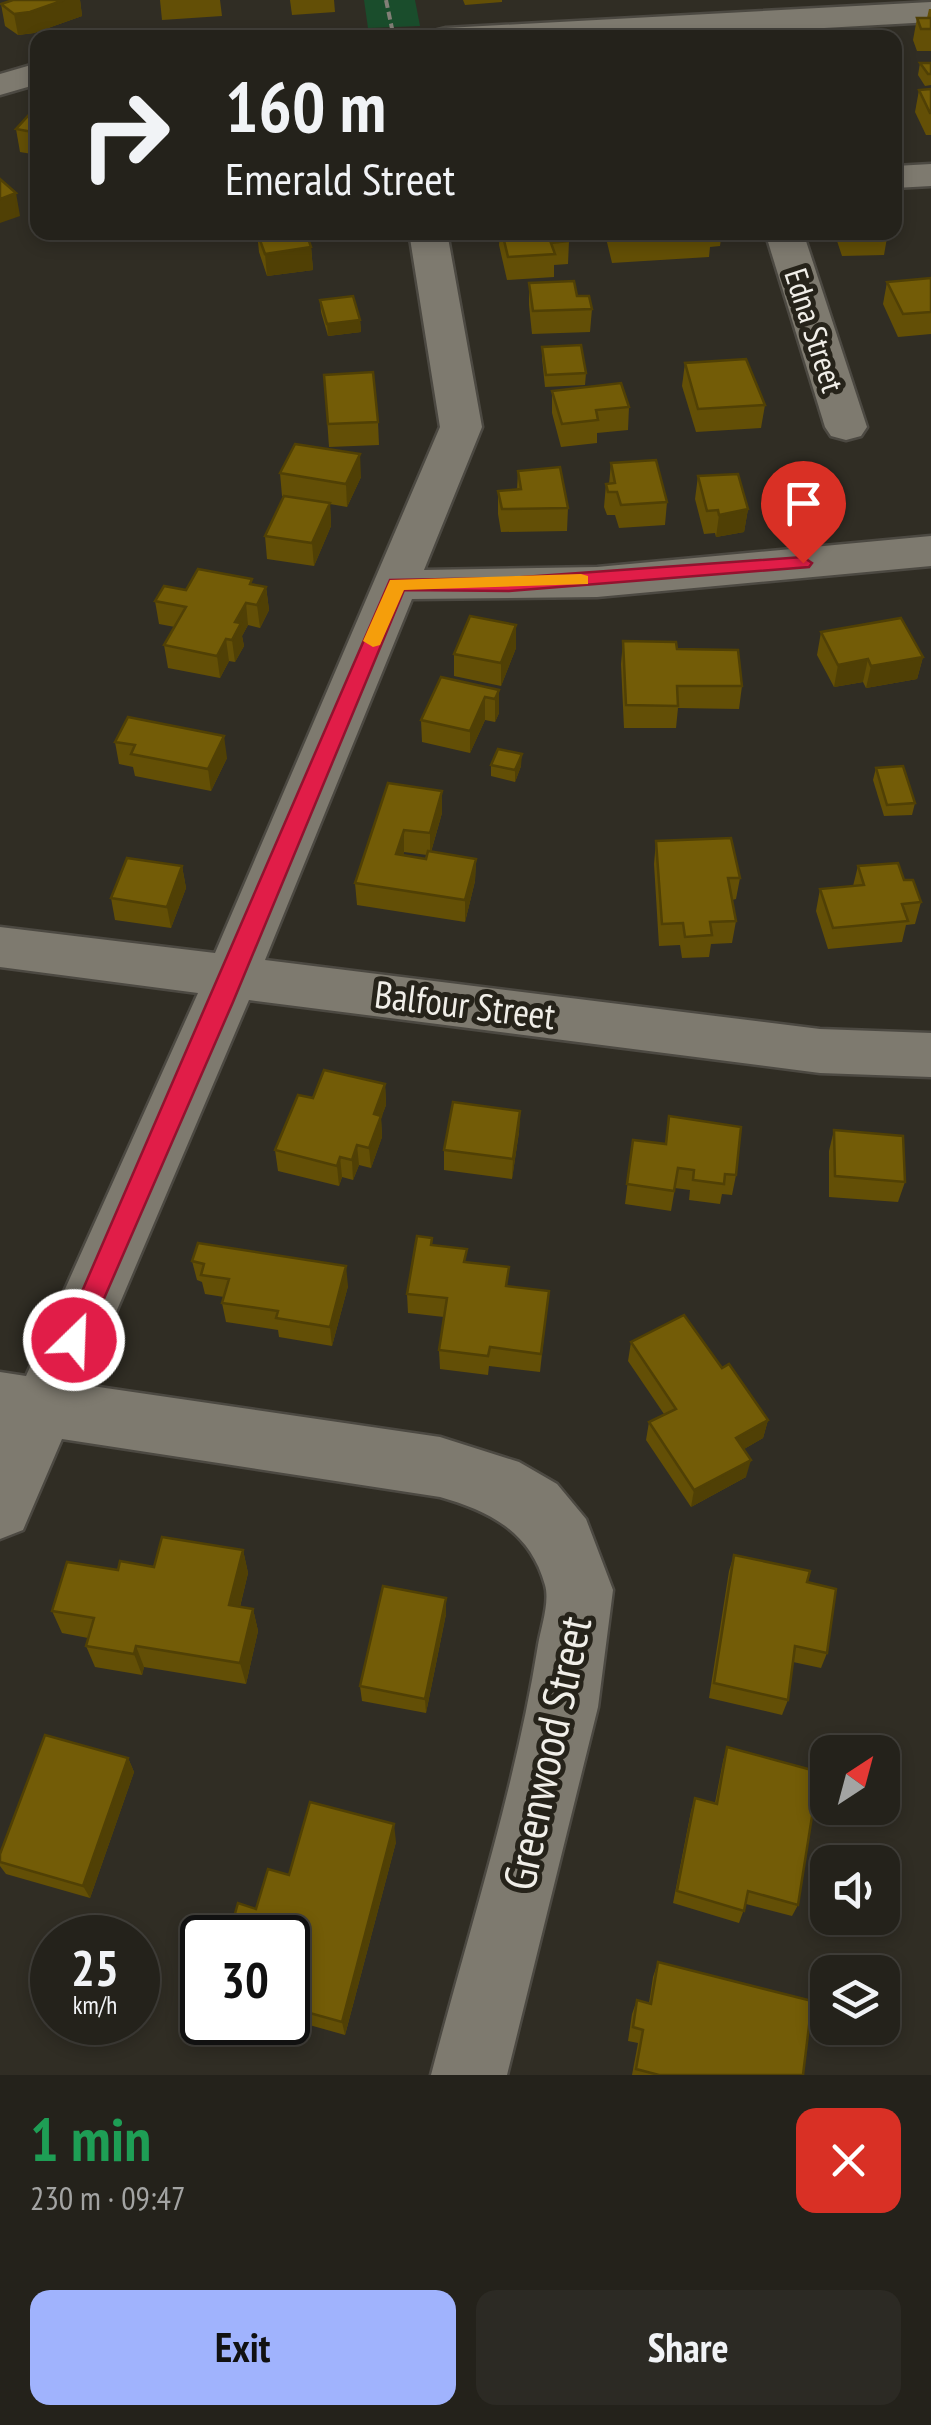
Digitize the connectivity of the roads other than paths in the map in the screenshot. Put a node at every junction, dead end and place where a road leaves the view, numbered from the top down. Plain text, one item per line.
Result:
1 (931, 12) edge
2 (595, 30) edge
3 (30, 75) edge
4 (0, 85) edge
5 (931, 175) edge
6 (902, 177) edge
7 (429, 240) edge
8 (787, 240) edge
9 (846, 427) dead end
10 (931, 551) edge
11 (397, 584) junction
12 (0, 946) edge
13 (233, 974) junction
14 (931, 1055) edge
15 (22, 1404) edge
16 (0, 1508) edge
17 (469, 2075) edge

1 - 2 street
3 - 4 street
5 - 6 street
7 - 11 street
8 - 9 street, Edna Street
10 - 11 street
11 - 13 street
12 - 13 street, Balfour Street
13 - 14 street, Balfour Street
13 - 15 street
15 - 16 street
15 - 17 street, Greenwood Street

